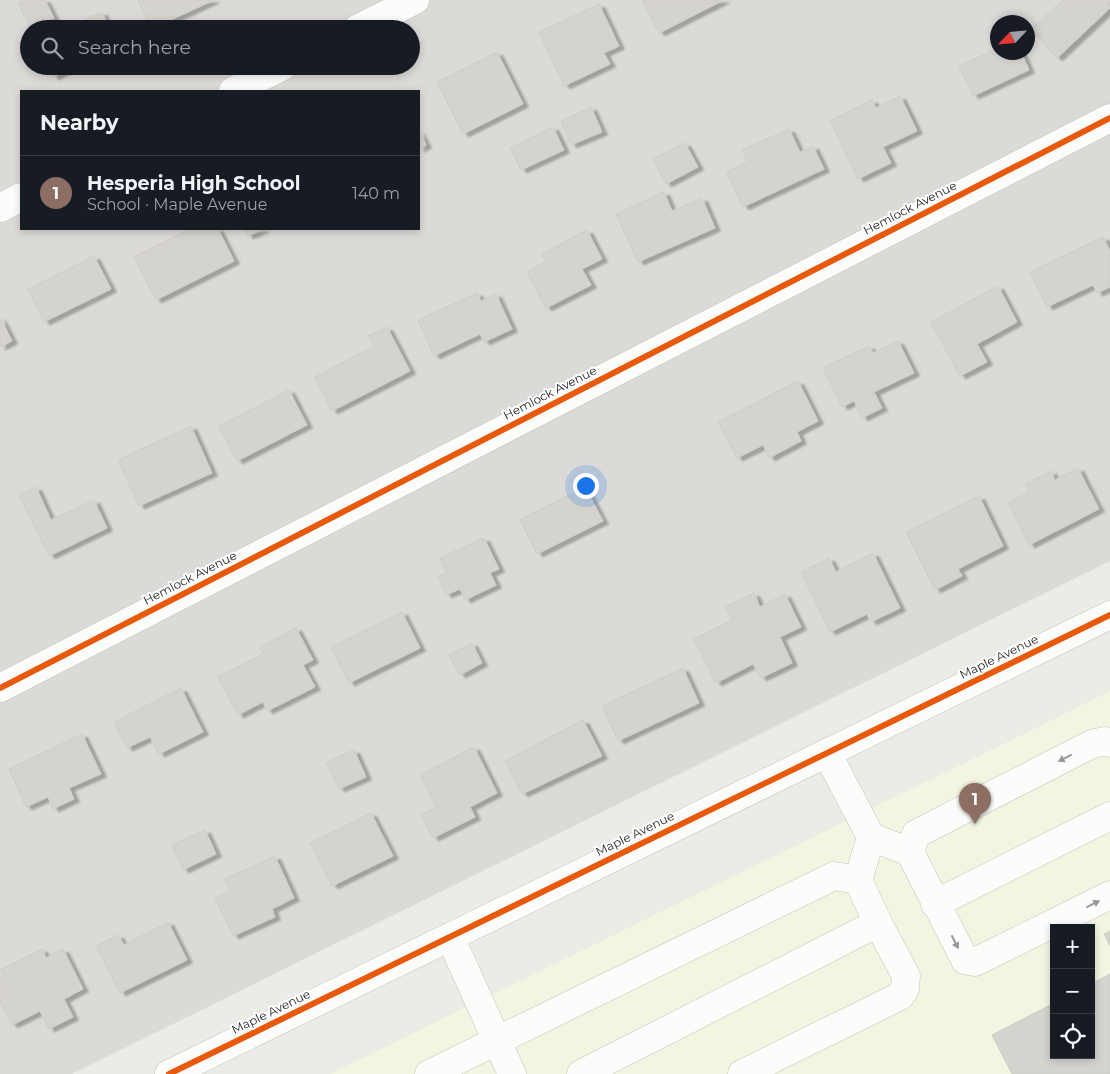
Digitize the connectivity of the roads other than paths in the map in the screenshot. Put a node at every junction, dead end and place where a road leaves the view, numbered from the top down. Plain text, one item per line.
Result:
1 (415, 0) edge
2 (376, 20) edge
3 (265, 75) edge
4 (235, 90) edge
5 (1110, 118) edge
6 (20, 198) edge
7 (0, 208) edge
8 (1109, 618) edge
9 (0, 688) edge
10 (1110, 743) edge
11 (827, 753) junction
12 (1110, 816) edge
13 (871, 837) junction
14 (910, 852) junction
15 (858, 880) junction
16 (1110, 895) edge
17 (935, 904) junction
18 (878, 923) junction
19 (450, 937) junction
20 (497, 1041) junction
21 (169, 1074) edge
22 (429, 1074) edge
23 (512, 1074) edge
24 (580, 1074) edge
25 (742, 1074) edge

1 - 2 street
3 - 4 street
5 - 9 street, Hemlock Avenue
6 - 7 street
8 - 11 street, Maple Avenue
10 -> 14 street
11 - 13 street
11 - 19 street, Maple Avenue
12 - 17 street
13 - 14 street
13 - 15 street
14 - 17 street
15 - 18 street
15 - 20 street
17 -> 16 street
18 - 24 street
18 - 25 street
19 - 20 street
19 - 21 street, Maple Avenue
20 - 22 street
20 - 23 street

